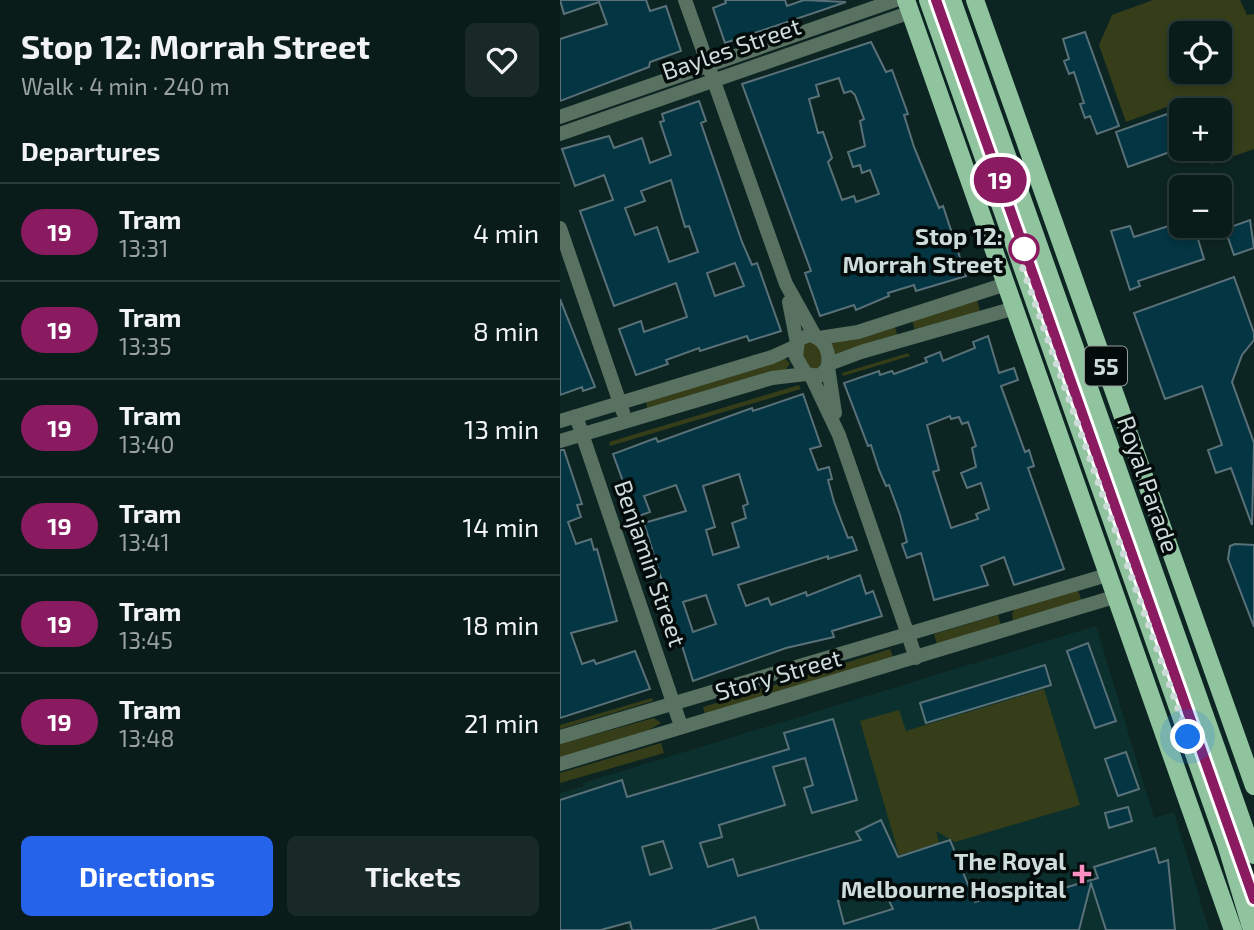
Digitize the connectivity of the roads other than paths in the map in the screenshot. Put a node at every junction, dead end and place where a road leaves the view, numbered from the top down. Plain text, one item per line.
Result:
1 (685, 0) edge
2 (896, 0) edge
3 (975, 0) edge
4 (955, 1) edge
5 (929, 4) edge
6 (909, 6) edge
7 (950, 63) junction
8 (931, 70) junction
9 (711, 73) junction
10 (560, 117) edge
11 (560, 134) edge
12 (560, 228) edge
13 (786, 284) junction
14 (1006, 284) junction
15 (1015, 308) junction
16 (902, 319) junction
17 (817, 337) junction
18 (908, 338) junction
19 (796, 344) junction
20 (828, 366) junction
21 (808, 375) junction
22 (620, 402) junction
23 (576, 416) junction
24 (560, 421) edge
25 (627, 421) junction
26 (582, 435) junction
27 (839, 435) junction
28 (560, 441) edge
29 (1168, 546) junction
30 (1149, 559) junction
31 (1129, 572) junction
32 (1107, 577) junction
33 (1158, 583) junction
34 (1136, 590) junction
35 (1185, 593) junction
36 (1114, 597) junction
37 (1164, 600) junction
38 (1003, 607) junction
39 (1010, 629) junction
40 (908, 634) junction
41 (916, 658) junction
42 (1223, 699) junction
43 (675, 701) junction
44 (1201, 706) junction
45 (1180, 715) junction
46 (1158, 721) junction
47 (681, 726) junction
48 (560, 737) edge
49 (560, 764) edge
50 (1254, 786) edge
51 (1245, 830) junction
52 (1221, 832) junction
53 (1198, 834) junction
54 (1254, 855) edge
55 (1233, 930) edge
56 (1252, 930) edge

1 - 9 street
2 - 9 street, Bayles Street
3 - 29 main road, Royal Parade / 55
4 - 5 main road, Bayles Street
4 - 30 main road, Royal Parade / 55
5 - 6 main road, Bayles Street
5 - 7 main road, Royal Parade / 55
6 - 8 main road
6 - 9 street, Bayles Street
7 - 8 main road
7 - 31 main road, Royal Parade / 55
8 - 14 main road
9 - 10 street, Bayles Street
9 - 11 street, Bayles Street
9 - 13 street
12 - 22 street
13 - 17 street
13 - 19 street
14 - 15 main road
14 - 16 street
15 - 18 street
15 - 32 main road
16 - 17 street
16 - 18 street
17 - 19 street
17 - 20 street
18 - 20 street
19 - 21 street
19 - 22 street
20 - 21 street
20 - 27 street
21 - 25 street
21 - 27 street
22 - 23 street
22 - 25 street
23 - 24 street
23 - 26 street, Benjamin Street
25 - 26 street
26 - 28 street
26 - 43 street, Benjamin Street
27 - 40 street
29 - 30 main road
29 - 35 main road, Royal Parade / 55
30 - 31 main road
30 - 33 main road, Royal Parade / 55
31 - 32 main road
31 - 34 main road, Royal Parade / 55
32 - 36 main road
32 - 38 street, Story Street
33 - 34 main road
33 - 37 main road, Royal Parade / 55
34 - 36 main road
34 - 45 main road, Royal Parade / 55
35 - 37 main road
35 - 42 main road, Royal Parade / 55
36 - 39 street, Story Street
36 - 46 main road
37 - 44 main road, Royal Parade / 55
38 - 39 street
38 - 40 street, Story Street
39 - 41 street, Story Street
40 - 41 street
40 - 43 street, Story Street
41 - 47 street, Story Street
42 - 44 main road
42 - 50 main road, Royal Parade / 55
43 - 47 street, Benjamin Street
43 - 48 street, Story Street
44 - 51 main road, Royal Parade / 55
45 - 46 main road
45 - 52 main road, Royal Parade / 55
46 - 53 main road
47 - 49 street, Story Street
51 - 52 main road
51 - 54 main road, Royal Parade / 55
52 - 53 main road
52 - 56 main road, Royal Parade / 55
53 - 55 main road

